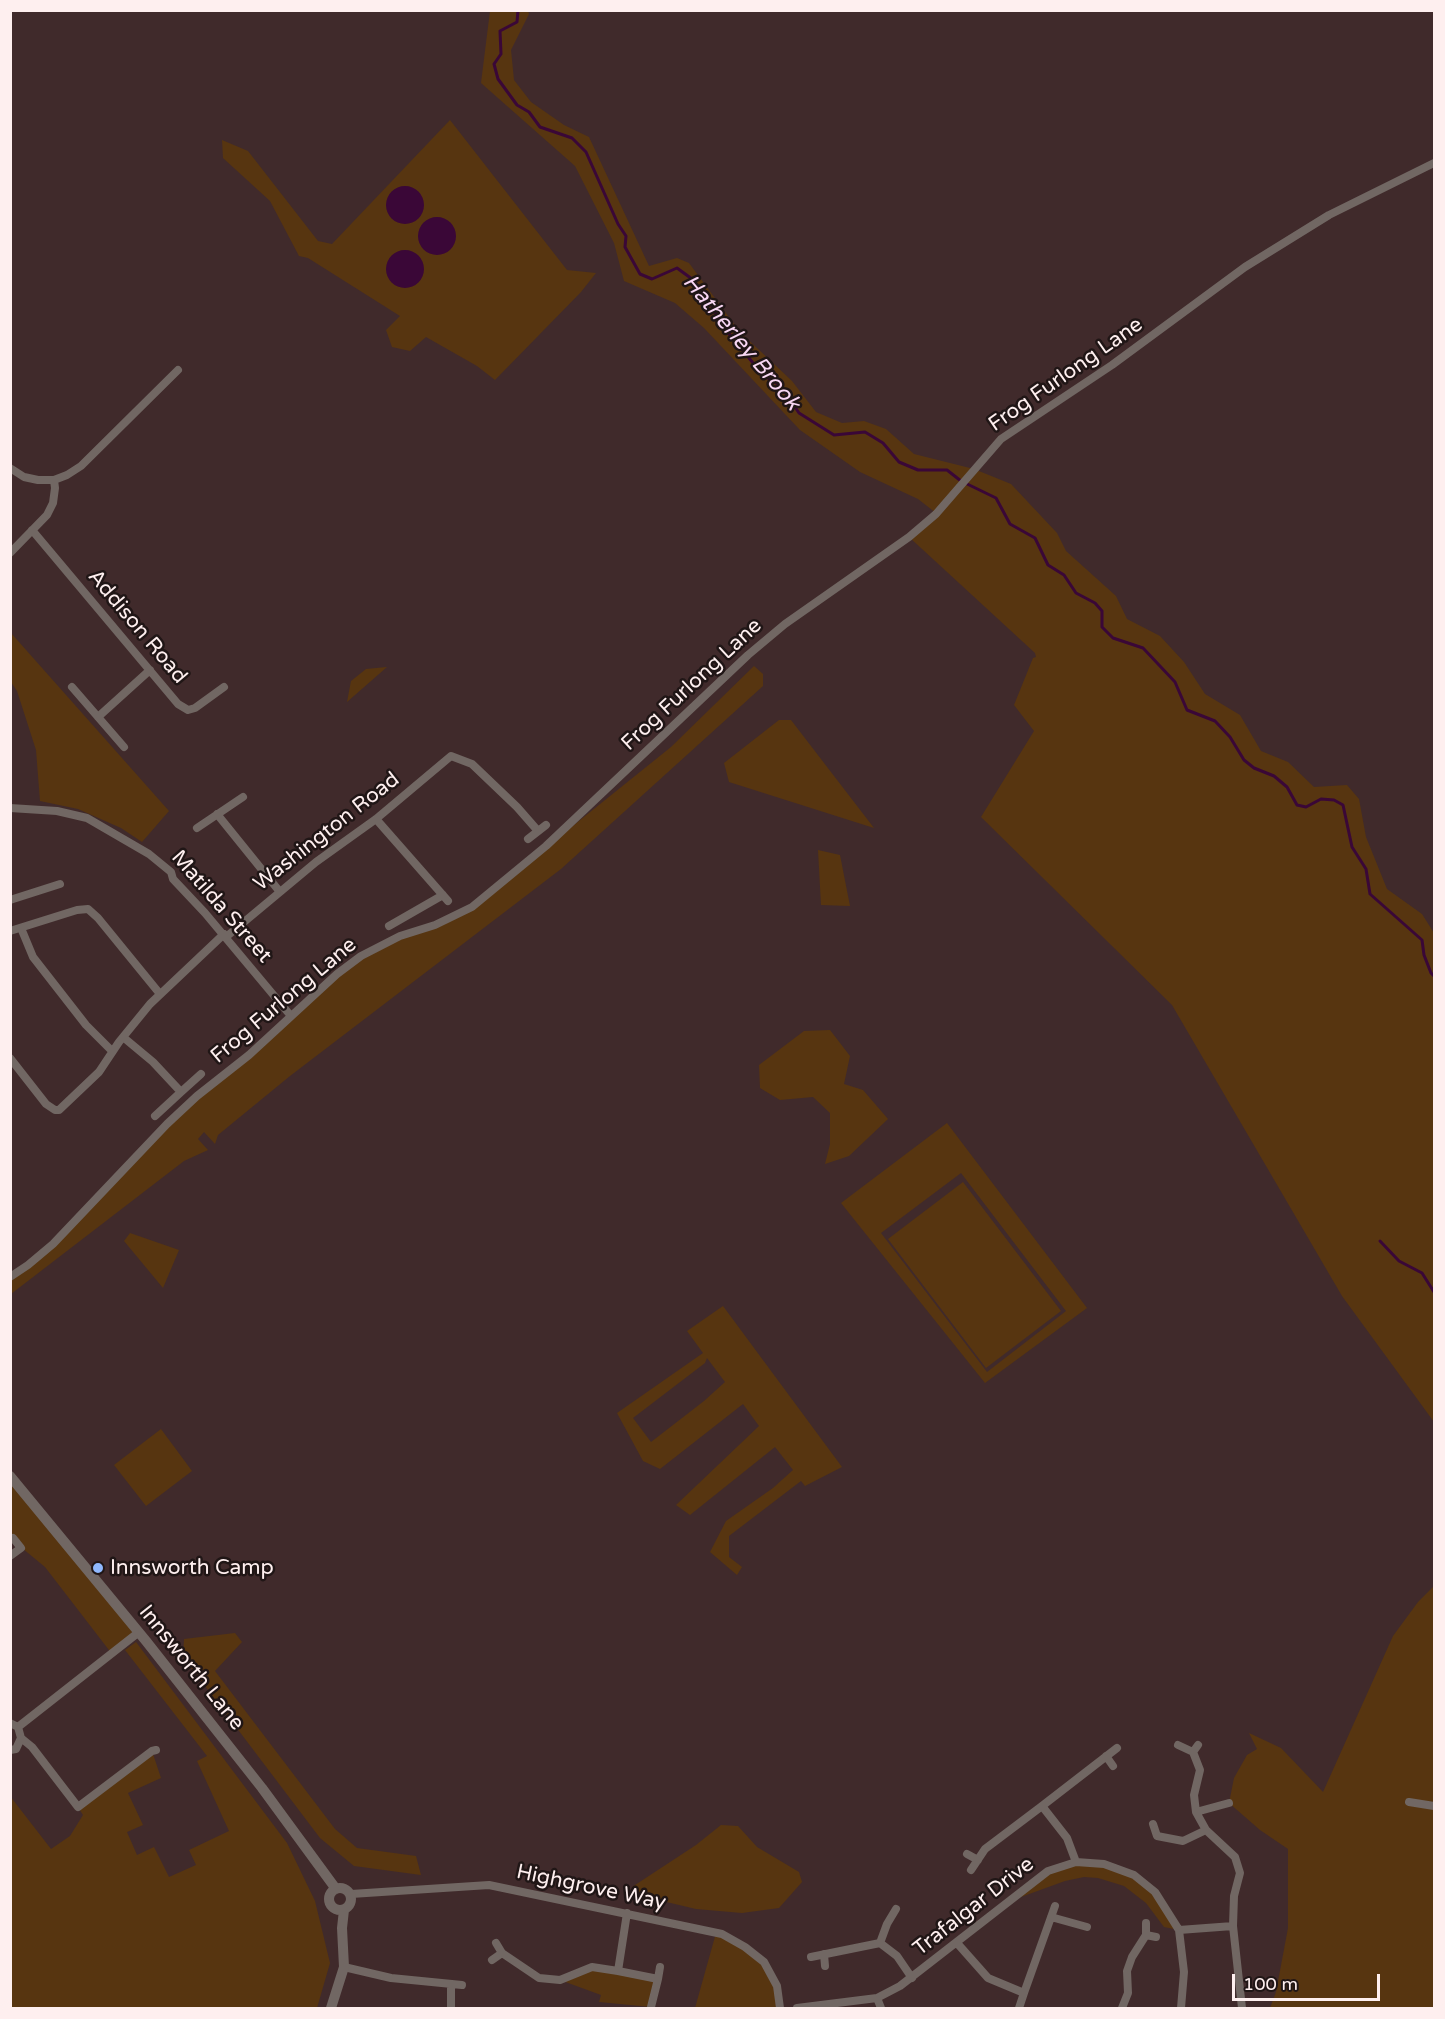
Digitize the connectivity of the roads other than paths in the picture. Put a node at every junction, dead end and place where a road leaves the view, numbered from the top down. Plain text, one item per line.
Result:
1 (1434, 163) edge
2 (178, 370) dead end
3 (10, 468) edge
4 (54, 480) junction
5 (33, 530) junction
6 (10, 553) edge
7 (150, 670) junction
8 (72, 687) dead end
9 (225, 687) dead end
10 (98, 717) junction
11 (124, 747) dead end
12 (243, 797) dead end
13 (10, 808) edge
14 (218, 814) junction
15 (376, 819) junction
16 (546, 825) dead end
17 (197, 828) dead end
18 (538, 831) junction
19 (528, 839) dead end
20 (60, 884) dead end
21 (280, 892) junction
22 (10, 900) edge
23 (389, 926) dead end
24 (21, 928) junction
25 (10, 931) edge
26 (225, 936) junction
27 (160, 994) junction
28 (291, 1016) junction
29 (123, 1037) junction
30 (112, 1051) junction
31 (10, 1058) edge
32 (201, 1074) dead end
33 (181, 1092) junction
34 (155, 1116) dead end
35 (10, 1277) edge
36 (10, 1476) edge
37 (13, 1538) dead end
38 (10, 1556) edge
39 (139, 1632) junction
40 (14, 1725) edge
41 (21, 1738) junction
42 (1178, 1745) dead end
43 (1117, 1748) dead end
44 (10, 1750) edge
45 (156, 1750) dead end
46 (1106, 1756) junction
47 (1113, 1766) dead end
48 (1409, 1802) dead end
49 (1229, 1803) dead end
50 (1042, 1806) junction
51 (1434, 1806) edge
52 (1196, 1812) junction
53 (1153, 1824) dead end
54 (1206, 1830) junction
55 (967, 1854) dead end
56 (978, 1860) junction
57 (1076, 1862) junction
58 (971, 1870) dead end
59 (336, 1889) junction
60 (351, 1894) junction
61 (1054, 1906) dead end
62 (344, 1910) junction
63 (896, 1910) dead end
64 (627, 1913) junction
65 (1051, 1917) junction
66 (1146, 1923) dead end
67 (1087, 1926) dead end
68 (1233, 1926) junction
69 (1179, 1930) junction
70 (1146, 1935) junction
71 (1156, 1937) dead end
72 (880, 1942) junction
73 (496, 1943) dead end
74 (957, 1943) junction
75 (502, 1953) junction
76 (824, 1954) junction
77 (811, 1957) dead end
78 (492, 1960) dead end
79 (660, 1966) dead end
80 (825, 1966) dead end
81 (344, 1967) junction
82 (618, 1971) junction
83 (912, 1978) junction
84 (658, 1979) junction
85 (451, 1984) junction
86 (462, 1985) dead end
87 (1024, 1993) junction
88 (877, 1998) junction
89 (651, 2007) dead end
90 (331, 2008) edge
91 (451, 2008) edge
92 (780, 2008) edge
93 (797, 2008) edge
94 (812, 2008) edge
95 (881, 2008) edge
96 (1019, 2008) edge
97 (1122, 2008) edge
98 (1181, 2008) edge
99 (1242, 2008) edge

1 - 28 street, Frog Furlong Lane
2 - 4 street
3 - 4 street
4 - 5 street
5 - 6 street
5 - 7 street, Addison Road
7 - 9 street, Addison Road
7 - 10 street
8 - 10 street
10 - 11 street
12 - 14 street
13 - 26 street, Matilda Street
14 - 17 street
14 - 21 street
15 - 18 street, Washington Road
15 - 21 street, Washington Road
15 - 23 street
16 - 18 street
18 - 19 street
20 - 22 street
21 - 26 street, Washington Road
24 - 25 street
24 - 27 street
24 - 30 street
26 - 27 street, Washington Road
26 - 28 street, Matilda Street
27 - 29 street, Washington Road
28 - 35 street, Frog Furlong Lane
29 - 30 street, Washington Road
29 - 33 street
30 - 31 street, Washington Road
32 - 33 street
33 - 34 street
36 - 39 street, Innsworth Lane
37 - 38 street
39 - 40 street
39 - 59 street, Innsworth Lane
40 - 41 street
41 - 44 street
41 - 45 street
42 - 52 street
43 - 46 street
46 - 47 street
46 - 50 street
48 - 51 street
49 - 52 street
50 - 56 street
50 - 57 street
52 - 54 street
53 - 54 street
54 - 68 street
55 - 56 street
56 - 58 street
57 - 69 street, Trafalgar Drive
57 - 74 street, Trafalgar Drive
59 - 60 street
59 - 62 street
60 - 62 street
60 - 64 street, Highgrove Way
61 - 65 street
62 - 81 street
63 - 72 street
64 - 82 street
64 - 92 street, Highgrove Way
65 - 67 street
65 - 87 street
66 - 70 street
68 - 69 street
68 - 99 street
69 - 98 street, Trafalgar Drive
70 - 71 street
70 - 97 street
72 - 76 street
72 - 83 street
73 - 75 street
74 - 83 street, Trafalgar Drive
74 - 87 street
75 - 78 street
75 - 82 street
76 - 77 street
76 - 80 street
79 - 84 street
81 - 85 street
81 - 90 street
82 - 84 street
83 - 88 street, Trafalgar Drive
84 - 89 street
85 - 86 street
85 - 91 street
87 - 96 street
88 - 94 street, Trafalgar Drive
88 - 95 street
93 - 94 street, Trafalgar Drive

